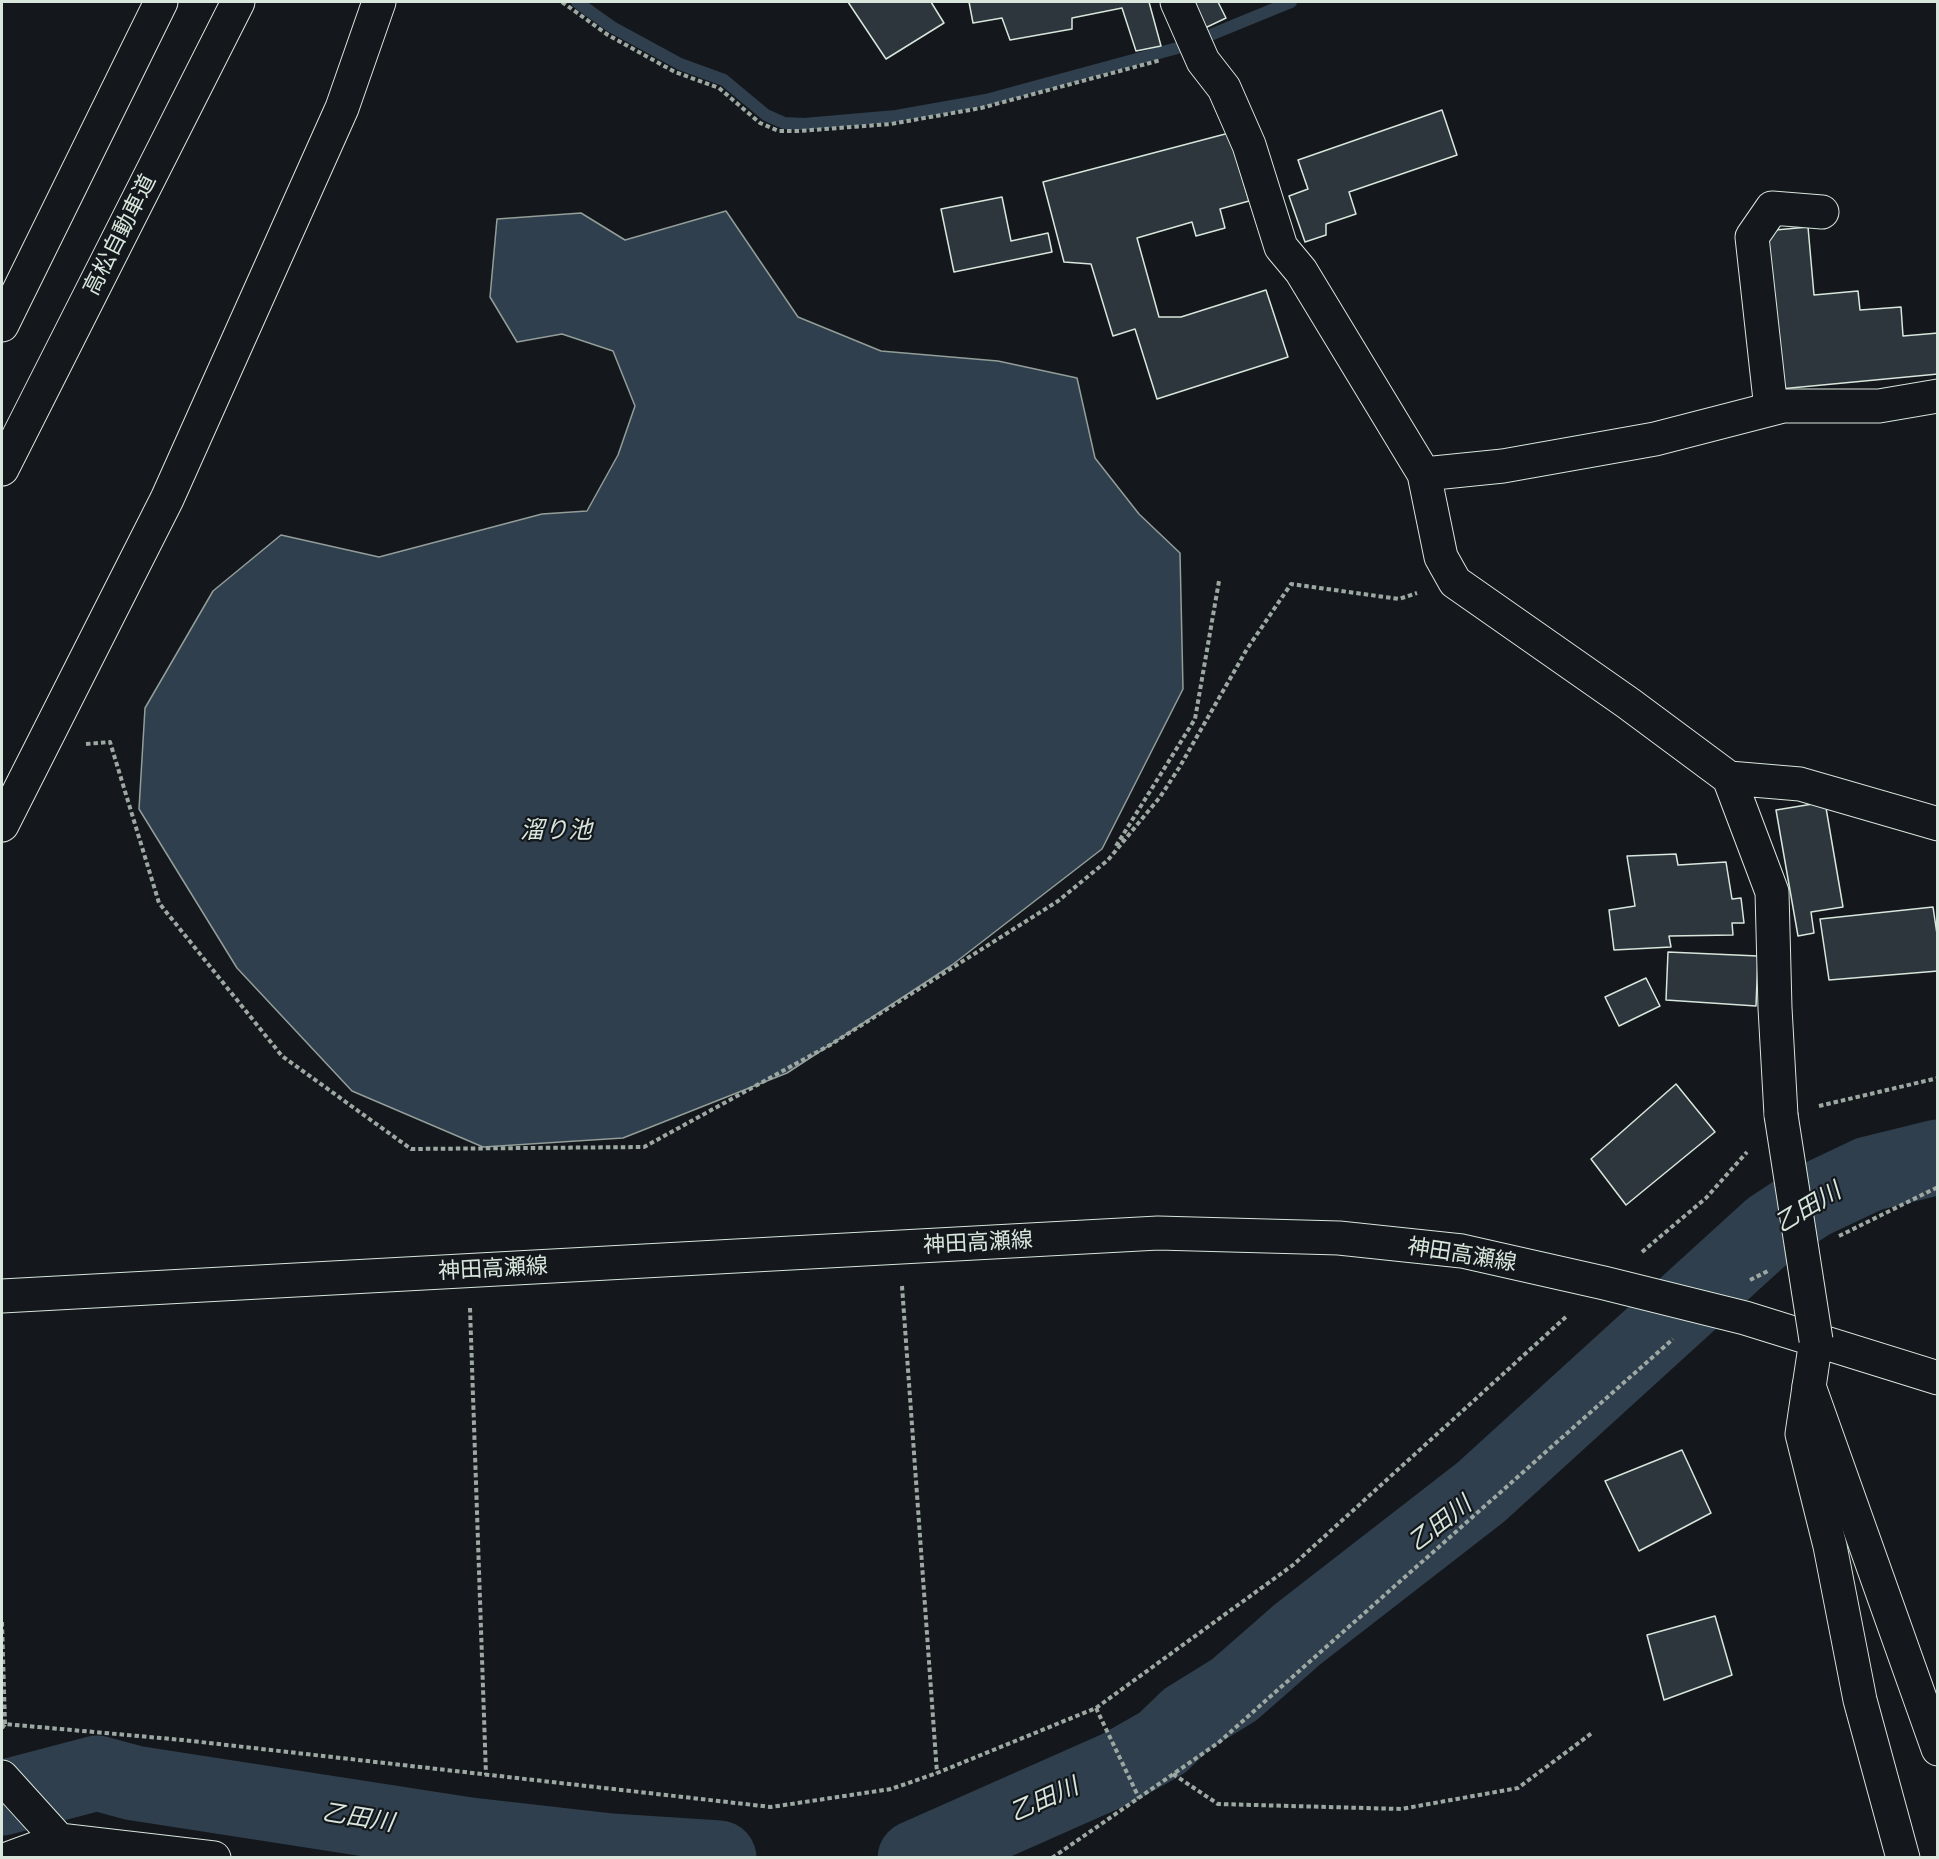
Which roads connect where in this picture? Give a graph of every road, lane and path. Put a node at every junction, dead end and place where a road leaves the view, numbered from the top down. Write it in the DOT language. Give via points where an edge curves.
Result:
graph roads {
  1 [pos="161,2"];
  2 [pos="238,2"];
  3 [pos="379,2"];
  4 [pos="562,2"];
  5 [pos="1190,31"];
  6 [pos="1822,212"];
  7 [pos="2,325"];
  8 [pos="1938,396"];
  9 [pos="1772,409"];
  10 [pos="2,469"];
  11 [pos="1424,474"];
  12 [pos="1219,581"];
  13 [pos="1455,582"];
  14 [pos="42,747"];
  15 [pos="1729,778"];
  16 [pos="1938,824"];
  17 [pos="2,825"];
  18 [pos="1108,860"];
  19 [pos="1938,1187"];
  20 [pos="1836,1237"];
  21 [pos="899,1247"];
  22 [pos="1775,1267"];
  23 [pos="469,1270"];
  24 [pos="1604,1283"];
  25 [pos="2,1296"];
  26 [pos="1708,1309"];
  27 [pos="1816,1340"];
  28 [pos="1938,1378"];
  29 [pos="1809,1386"];
  30 [pos="2,1622"];
  31 [pos="1096,1708"];
  32 [pos="3,1726"];
  33 [pos="1592,1733"];
  34 [pos="1938,1749"];
  35 [pos="937,1773"];
  36 [pos="1173,1774"];
  37 [pos="486,1775"];
  38 [pos="2,1778"];
  39 [pos="1139,1798"];
  40 [pos="59,1840"];
  41 [pos="10,1857"];
  42 [pos="214,1857"];
  43 [pos="1052,1857"];
  44 [pos="1903,1857"];
  1 -- 7 [label="main road"];
  2 -- 10 [label="main road, 高松自動車道"];
  3 -- 14 [label="main road" via="342,108 167,499"];
  4 -- 5 [label="path" via="608,35 675,72 719,88 760,123 779,131 891,124 981,108"];
  5 -- 11 [label="main road" via="1203,61 1224,88 1249,145 1281,247 1301,271"];
  6 -- 9 [label="main road" via="1772,208 1752,237"];
  8 -- 9 [label="main road" via="1879,406"];
  9 -- 11 [label="main road" via="1655,439 1503,466"];
  11 -- 13 [label="main road" via="1441,557"];
  12 -- 18 [label="path" via="1195,719"];
  13 -- 15 [label="main road"];
  13 -- 18 [label="path" via="1400,599 1291,584 1160,797"];
  14 -- 17 [label="main road"];
  14 -- 18 [label="path" via="110,742 159,903 282,1056 411,1149 644,1147 830,1045 1058,901"];
  15 -- 16 [label="main road" via="1800,784"];
  15 -- 27 [label="main road, bridge" via="1772,892 1781,1115"];
  19 -- 20 [label="path"];
  21 -- 23 [label="main road, 神田高瀬線"];
  21 -- 24 [label="main road, 神田高瀬線" via="1158,1233 1340,1238 1462,1251"];
  21 -- 35 [label="path"];
  22 -- 26 [label="path"];
  23 -- 25 [label="main road, 神田高瀬線"];
  23 -- 37 [label="path"];
  24 -- 26 [label="main road, 神田高瀬線"];
  24 -- 31 [label="path" via="1293,1565"];
  26 -- 27 [label="main road, 神田高瀬線"];
  26 -- 36 [label="path" via="1218,1743"];
  27 -- 28 [label="main road, 神田高瀬線"];
  27 -- 29 [label="main road"];
  29 -- 34 [label="main road"];
  29 -- 44 [label="main road" via="1802,1434 1830,1546 1860,1700"];
  30 -- 32 [label="path"];
  31 -- 35 [label="path"];
  31 -- 39 [label="path"];
  32 -- 37 [label="path" via="183,1740"];
  33 -- 36 [label="path" via="1518,1788 1401,1809 1218,1804"];
  35 -- 37 [label="path" via="891,1789 771,1807"];
  36 -- 39 [label="path"];
  38 -- 40 [label="main road"];
  39 -- 43 [label="path"];
  40 -- 41 [label="main road"];
  40 -- 42 [label="main road"];
}
